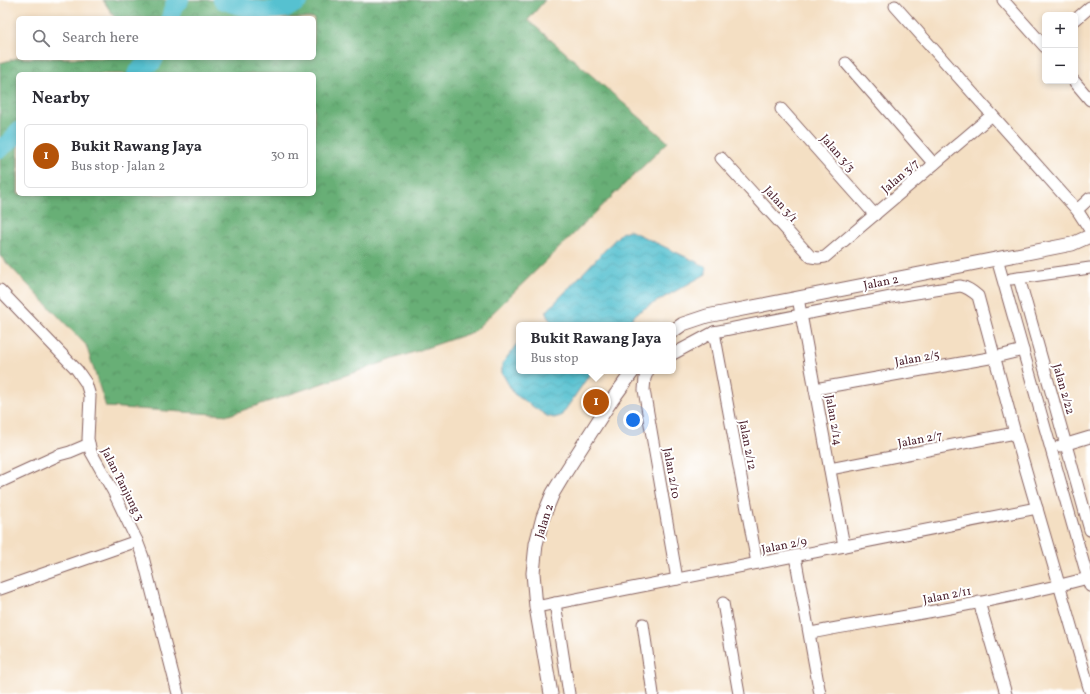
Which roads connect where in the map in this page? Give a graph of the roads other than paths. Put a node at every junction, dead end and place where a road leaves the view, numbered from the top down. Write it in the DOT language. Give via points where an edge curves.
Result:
graph roads {
  1 [pos="1003,0"];
  2 [pos="895,6"];
  3 [pos="1090,7"];
  4 [pos="1078,17"];
  5 [pos="1042,44"];
  6 [pos="846,63"];
  7 [pos="1077,84"];
  8 [pos="1090,100"];
  9 [pos="781,109"];
  10 [pos="992,115"];
  11 [pos="722,158"];
  12 [pos="934,164"];
  13 [pos="1090,198"];
  14 [pos="1077,210"];
  15 [pos="875,215"];
  16 [pos="1090,230"];
  17 [pos="1090,236"];
  18 [pos="826,257"];
  19 [pos="997,259"];
  20 [pos="1090,268"];
  21 [pos="1019,278"];
  22 [pos="1004,281"];
  23 [pos="0,290"];
  24 [pos="798,298"];
  25 [pos="801,315"];
  26 [pos="676,328"];
  27 [pos="714,332"];
  28 [pos="1023,350"];
  29 [pos="676,352"];
  30 [pos="994,356"];
  31 [pos="631,374"];
  32 [pos="647,374"];
  33 [pos="815,389"];
  34 [pos="1015,433"];
  35 [pos="1090,437"];
  36 [pos="89,444"];
  37 [pos="1066,444"];
  38 [pos="1051,449"];
  39 [pos="830,469"];
  40 [pos="0,482"];
  41 [pos="1037,508"];
  42 [pos="1090,530"];
  43 [pos="137,541"];
  44 [pos="844,546"];
  45 [pos="795,556"];
  46 [pos="757,563"];
  47 [pos="677,579"];
  48 [pos="1089,582"];
  49 [pos="1059,585"];
  50 [pos="0,589"];
  51 [pos="979,602"];
  52 [pos="555,603"];
  53 [pos="724,603"];
  54 [pos="536,607"];
  55 [pos="643,624"];
  56 [pos="810,633"];
  57 [pos="1090,691"];
  58 [pos="178,694"];
  59 [pos="550,694"];
  60 [pos="569,694"];
  61 [pos="653,694"];
  62 [pos="739,694"];
  63 [pos="820,694"];
  64 [pos="1006,694"];
  1 -- 5 [label="street"];
  2 -- 10 [label="street"];
  3 -- 4 [label="street"];
  6 -- 12 [label="street"];
  7 -- 8 [label="street"];
  9 -- 15 [label="street, Jalan 3/3"];
  10 -- 12 [label="street, Jalan 3/7"];
  10 -- 14 [label="street"];
  11 -- 18 [label="street, Jalan 3/1" via="811,257"];
  12 -- 15 [label="street, Jalan 3/7"];
  13 -- 14 [label="street"];
  14 -- 16 [label="street"];
  15 -- 18 [label="street, Jalan 3/7"];
  17 -- 19 [label="street, Jalan 2" via="1072,244"];
  19 -- 22 [label="street"];
  19 -- 24 [label="street, Jalan 2"];
  20 -- 21 [label="street"];
  21 -- 22 [label="street"];
  21 -- 37 [label="street, Jalan 2/22"];
  22 -- 28 [label="street"];
  23 -- 36 [label="street, Jalan Tanjung 3" via="77,370 86,383 90,396"];
  24 -- 25 [label="street, Jalan 2/14"];
  24 -- 26 [label="street, Jalan 2" via="707,316"];
  25 -- 27 [label="street"];
  25 -- 30 [label="street" via="891,297 967,287 978,296"];
  25 -- 33 [label="street, Jalan 2/14"];
  27 -- 29 [label="street"];
  27 -- 46 [label="street, Jalan 2/12"];
  28 -- 30 [label="street, Jalan 2/5"];
  28 -- 38 [label="street"];
  30 -- 33 [label="street, Jalan 2/5"];
  30 -- 34 [label="street"];
  31 -- 54 [label="street, Jalan 2" via="565,473 543,517 532,573"];
  32 -- 47 [label="street, Jalan 2/10" via="644,390"];
  33 -- 39 [label="street, Jalan 2/14"];
  34 -- 39 [label="street, Jalan 2/7"];
  34 -- 41 [label="street"];
  35 -- 37 [label="street"];
  36 -- 40 [label="street"];
  36 -- 43 [label="street, Jalan Tanjung 3"];
  37 -- 38 [label="street"];
  37 -- 42 [label="street, Jalan 2/22"];
  38 -- 48 [label="street"];
  39 -- 44 [label="street, Jalan 2/14"];
  41 -- 44 [label="street, Jalan 2/9"];
  41 -- 49 [label="street"];
  43 -- 50 [label="street"];
  43 -- 58 [label="street, Jalan Tanjung 3"];
  44 -- 45 [label="street, Jalan 2/9"];
  45 -- 46 [label="street, Jalan 2/9"];
  45 -- 56 [label="street"];
  46 -- 47 [label="street, Jalan 2/9"];
  47 -- 52 [label="street, Jalan 2/9"];
  48 -- 49 [label="street, Jalan 2/11"];
  49 -- 51 [label="street, Jalan 2/11"];
  49 -- 57 [label="street"];
  51 -- 56 [label="street, Jalan 2/11"];
  51 -- 64 [label="street"];
  52 -- 54 [label="street, Jalan 2/9"];
  52 -- 60 [label="street"];
  53 -- 62 [label="street"];
  54 -- 59 [label="street, Jalan 2"];
  55 -- 61 [label="street"];
  56 -- 63 [label="street"];
}
